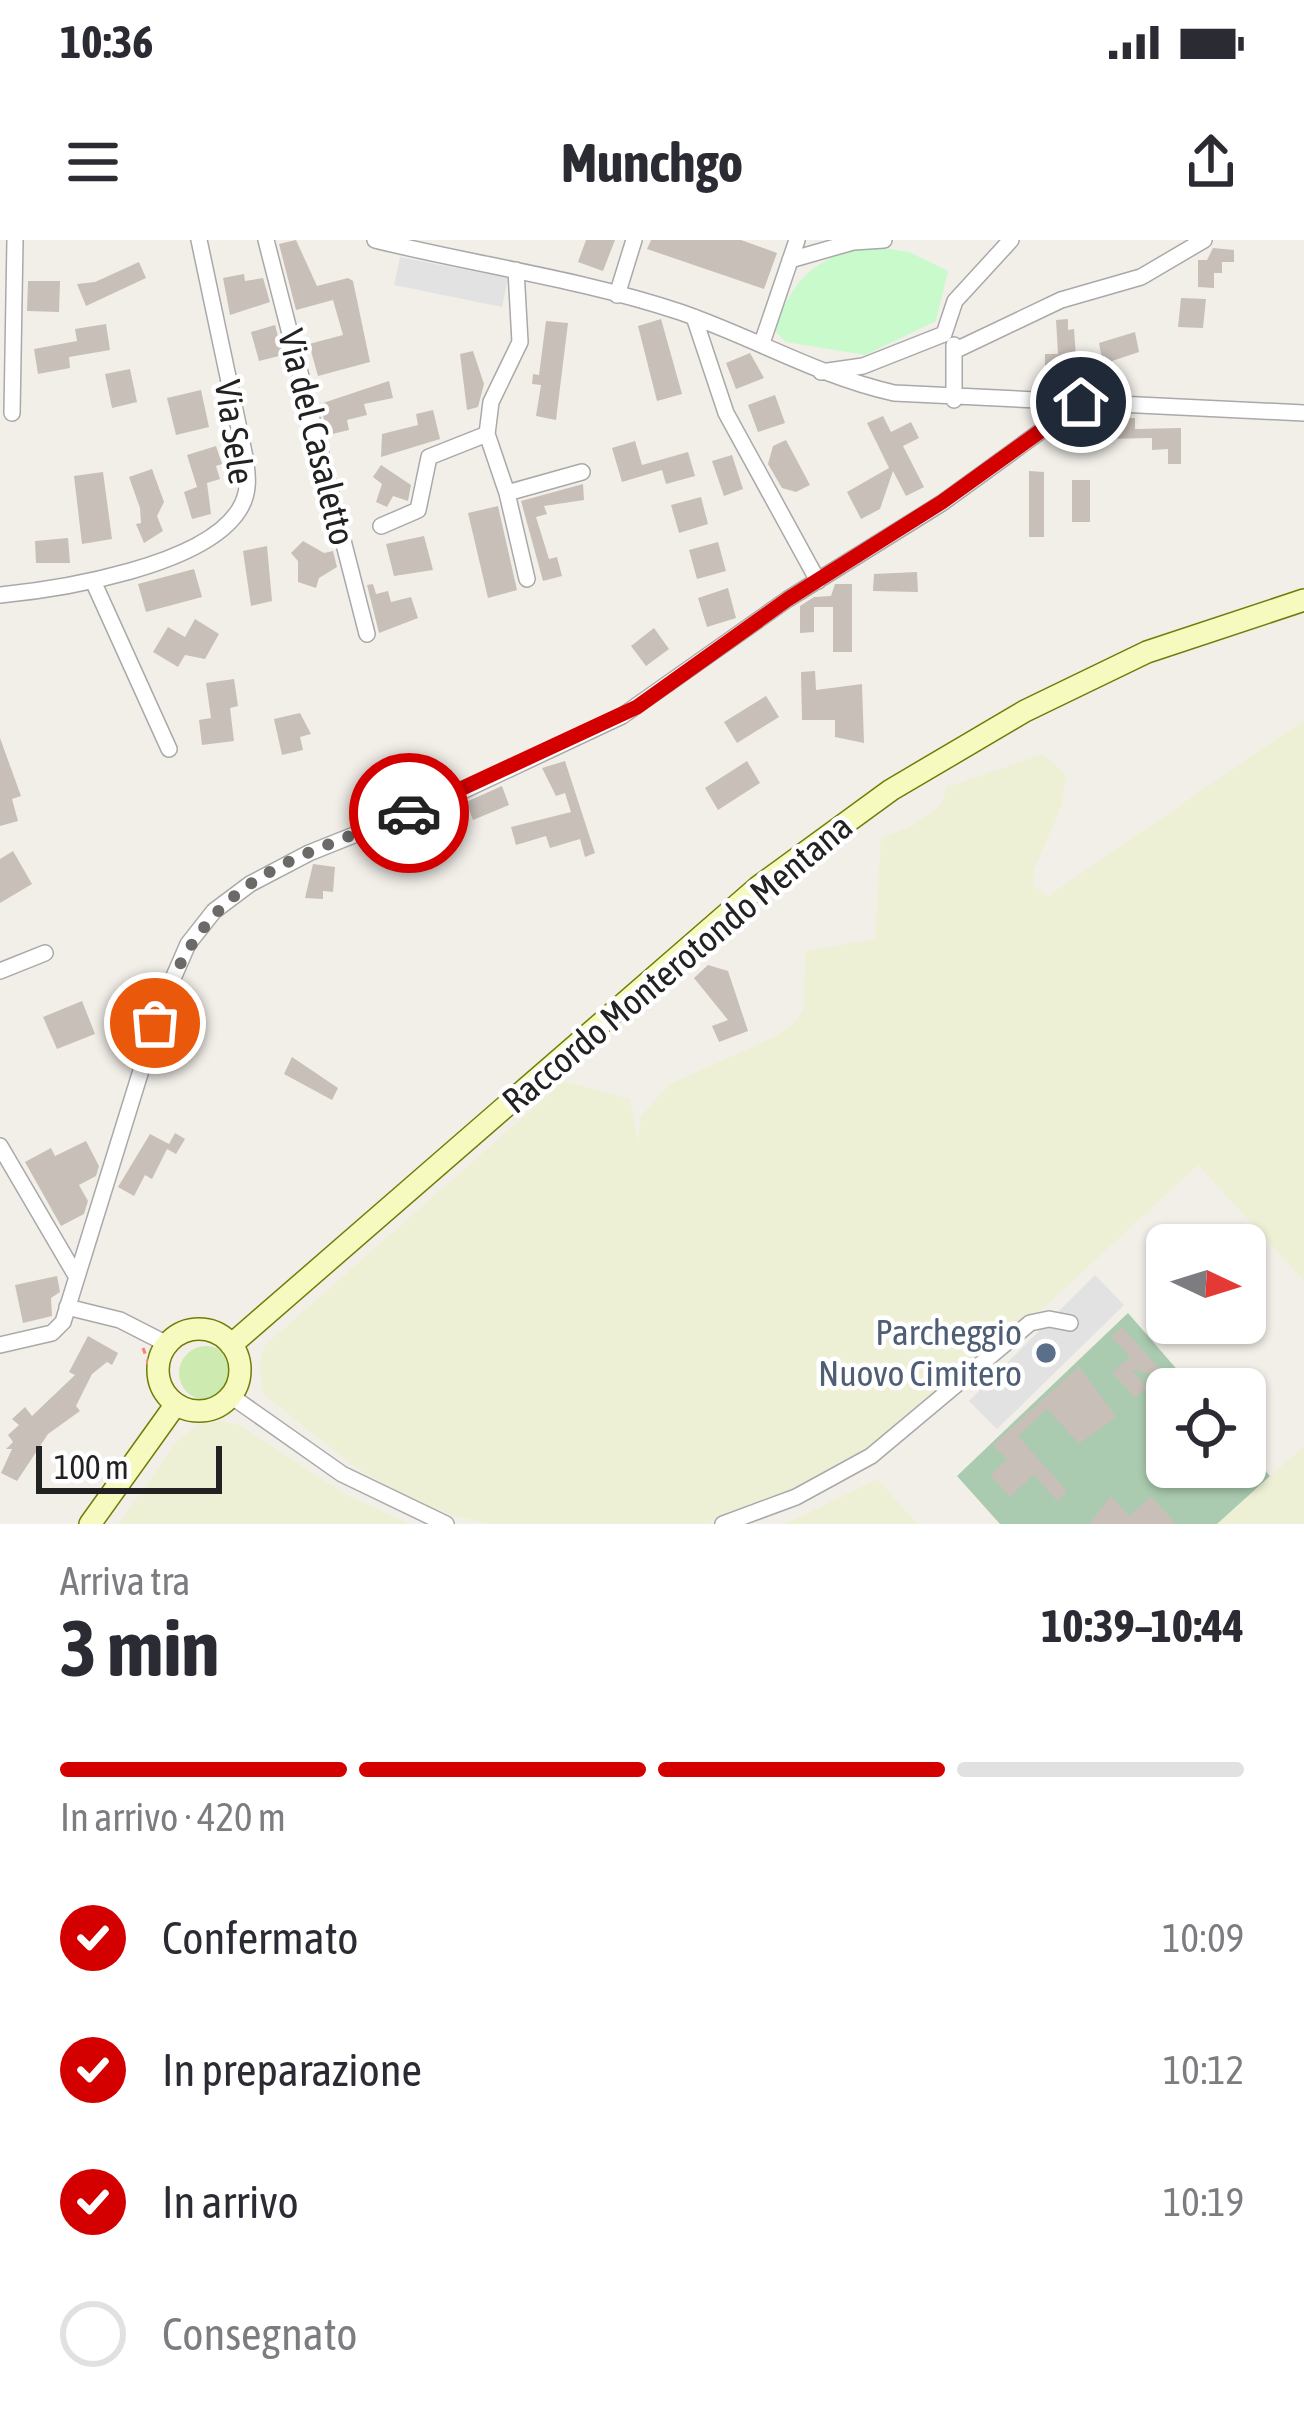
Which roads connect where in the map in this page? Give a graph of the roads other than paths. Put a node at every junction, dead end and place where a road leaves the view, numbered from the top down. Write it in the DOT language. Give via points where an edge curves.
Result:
graph roads {
  1 [pos="15,240"];
  2 [pos="199,240"];
  3 [pos="266,240"];
  4 [pos="375,240"];
  5 [pos="634,240"];
  6 [pos="797,240"];
  7 [pos="884,240"];
  8 [pos="1011,240"];
  9 [pos="1204,240"];
  10 [pos="790,260"];
  11 [pos="516,271"];
  12 [pos="617,295"];
  13 [pos="694,317"];
  14 [pos="944,334"];
  15 [pos="762,344"];
  16 [pos="956,350"];
  17 [pos="819,372"];
  18 [pos="954,400"];
  19 [pos="1081,402"];
  20 [pos="12,413"];
  21 [pos="1304,413"];
  22 [pos="487,434"];
  23 [pos="582,472"];
  24 [pos="507,493"];
  25 [pos="381,526"];
  26 [pos="527,579"];
  27 [pos="93,581"];
  28 [pos="818,581"];
  29 [pos="0,595"];
  30 [pos="1304,600"];
  31 [pos="368,634"];
  32 [pos="169,749"];
  33 [pos="44,953"];
  34 [pos="0,971"];
  35 [pos="0,1146"];
  36 [pos="75,1274"];
  37 [pos="67,1307"];
  38 [pos="1070,1324"];
  39 [pos="0,1345"];
  40 [pos="167,1345"];
  41 [pos="231,1345"];
  42 [pos="231,1396"];
  43 [pos="176,1404"];
  44 [pos="91,1524"];
  45 [pos="446,1524"];
  46 [pos="723,1524"];
  1 -- 20 [label="street"];
  2 -- 27 [label="street, Via Sele" via="243,445 246,496 206,539"];
  3 -- 31 [label="street, Via del Casaletto"];
  4 -- 11 [label="street"];
  5 -- 12 [label="street"];
  6 -- 10 [label="street"];
  7 -- 10 [label="street"];
  8 -- 14 [label="street" via="955,301"];
  9 -- 16 [label="street" via="1141,277 1060,300"];
  10 -- 15 [label="street"];
  11 -- 12 [label="street"];
  11 -- 22 [label="street" via="519,349 493,397"];
  12 -- 13 [label="street"];
  13 -- 15 [label="street"];
  13 -- 28 [label="street" via="726,413"];
  14 -- 16 [label="street"];
  14 -- 17 [label="street" via="863,366"];
  15 -- 17 [label="street"];
  16 -- 18 [label="street"];
  17 -- 18 [label="street" via="894,394"];
  18 -- 19 [label="street"];
  19 -- 21 [label="street"];
  19 -- 28 [label="street"];
  22 -- 24 [label="street"];
  22 -- 25 [label="street" via="429,458 418,510"];
  23 -- 24 [label="street"];
  24 -- 26 [label="street"];
  27 -- 29 [label="street, Via Sele"];
  27 -- 32 [label="street"];
  28 -- 36 [label="street" via="622,716 290,862 214,911 166,992"];
  30 -- 41 [label="main road, Raccordo Monterotondo Mentana" via="1147,652 890,790 758,887"];
  33 -- 34 [label="street"];
  35 -- 36 [label="street"];
  36 -- 37 [label="street"];
  37 -- 39 [label="street" via="56,1332"];
  37 -- 40 [label="street" via="120,1320"];
  38 -- 46 [label="street" via="1030,1323 871,1456"];
  40 -- 41 [label="main road" via="199,1329"];
  40 -- 43 [label="main road" via="159,1376"];
  41 -- 42 [label="main road" via="240,1371"];
  42 -- 43 [label="main road" via="211,1409"];
  42 -- 45 [label="street" via="342,1474"];
  43 -- 44 [label="main road"];
}
